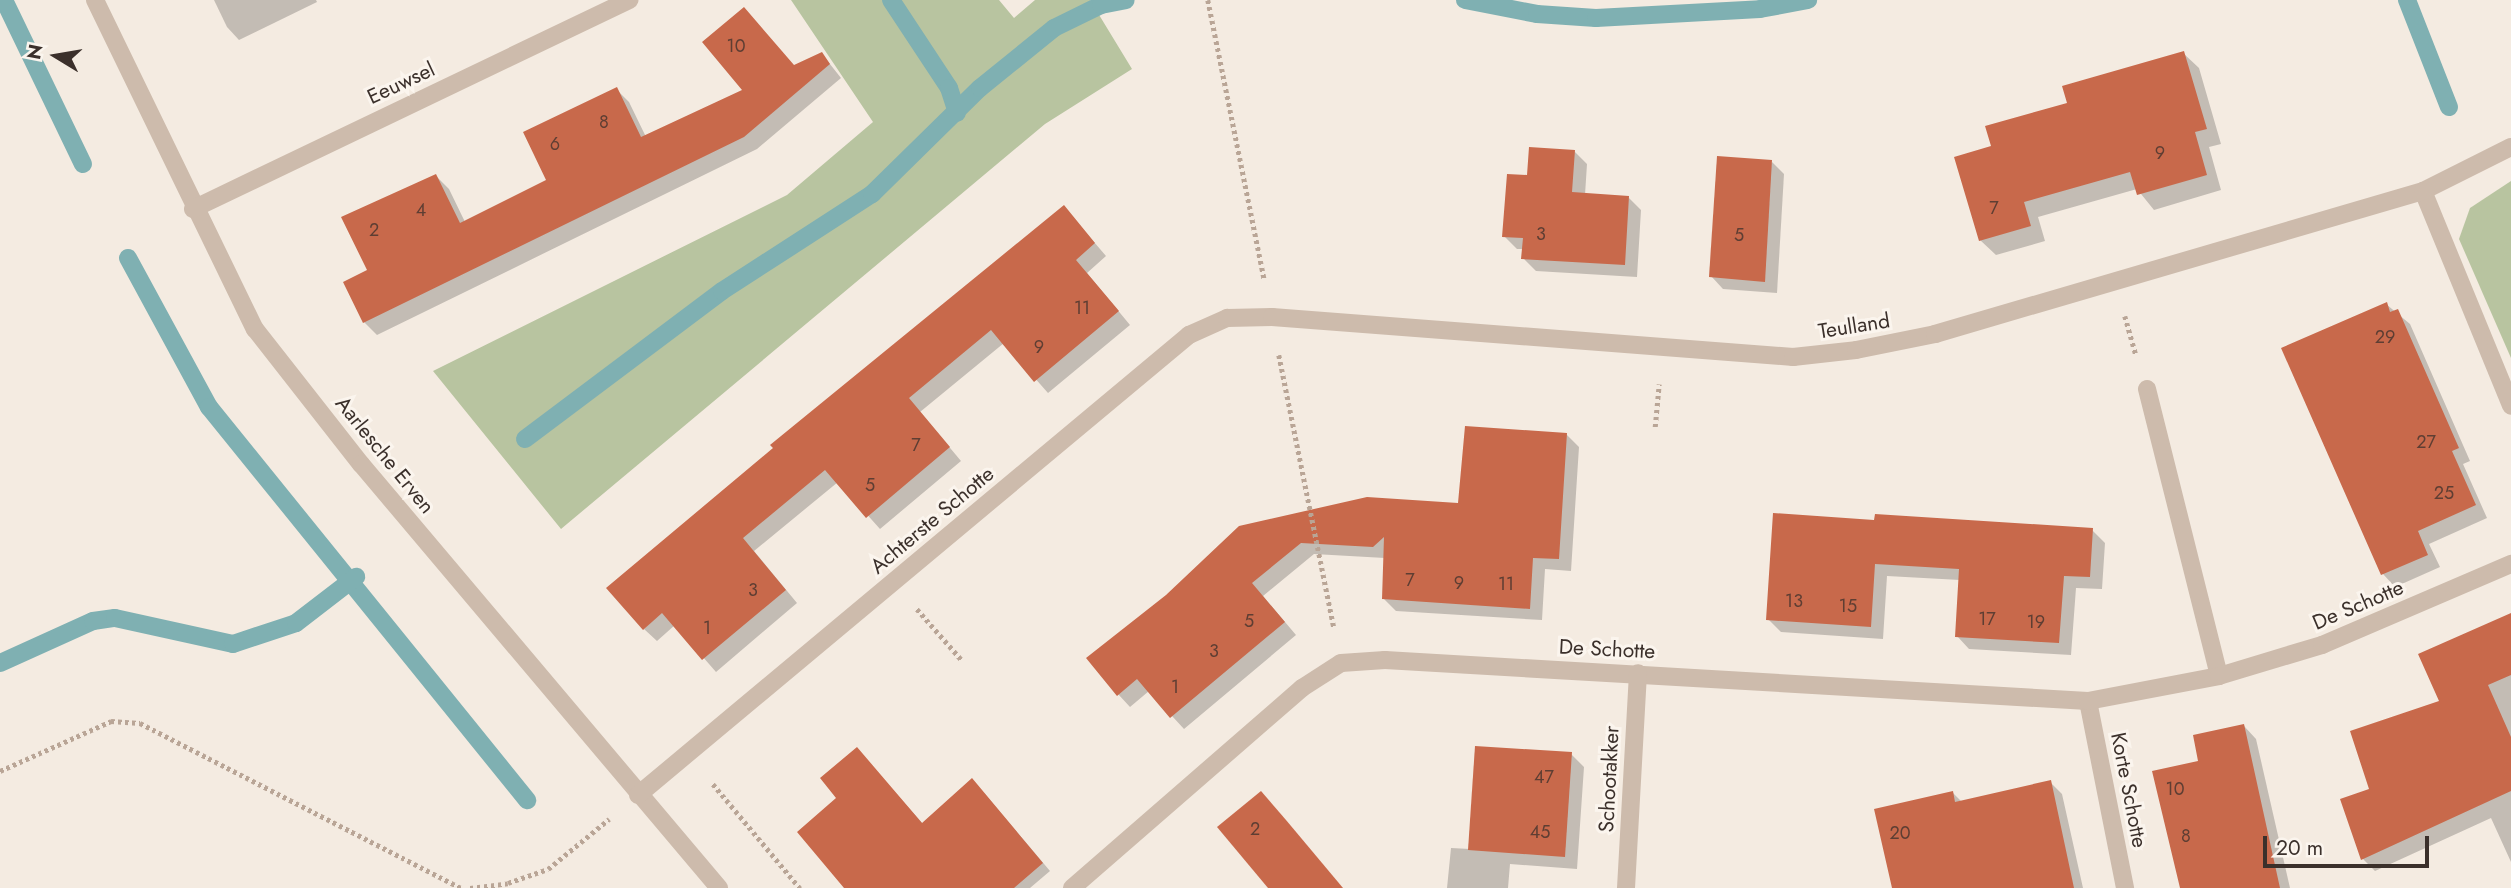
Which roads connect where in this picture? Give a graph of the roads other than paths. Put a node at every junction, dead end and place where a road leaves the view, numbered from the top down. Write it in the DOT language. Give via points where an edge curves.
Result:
graph roads {
  1 [pos="95,0"];
  2 [pos="629,0"];
  3 [pos="2511,146"];
  4 [pos="2423,191"];
  5 [pos="193,209"];
  6 [pos="1272,317"];
  7 [pos="2147,389"];
  8 [pos="2511,406"];
  9 [pos="2511,564"];
  10 [pos="1638,673"];
  11 [pos="2219,676"];
  12 [pos="2088,701"];
  13 [pos="638,795"];
  14 [pos="719,888"];
  15 [pos="1072,888"];
  16 [pos="1626,888"];
  17 [pos="2125,888"];
  1 -- 5 [label="street, Aarlesche Erven"];
  2 -- 5 [label="street, Eeuwsel"];
  3 -- 4 [label="street, Teulland"];
  4 -- 6 [label="street, Teulland" via="1935,334 1793,358"];
  4 -- 8 [label="street"];
  5 -- 13 [label="street, Aarlesche Erven" via="255,329 361,464"];
  6 -- 13 [label="street, Achterste Schotte" via="1227,318 1189,335"];
  7 -- 11 [label="street"];
  9 -- 11 [label="street, De Schotte" via="2322,645"];
  10 -- 12 [label="street, De Schotte"];
  10 -- 15 [label="street, De Schotte" via="1385,660 1341,663 1302,688"];
  10 -- 16 [label="street, Schootakker"];
  11 -- 12 [label="street, De Schotte"];
  12 -- 17 [label="street, Korte Schotte"];
  13 -- 14 [label="street, Aarlesche Erven"];
}
